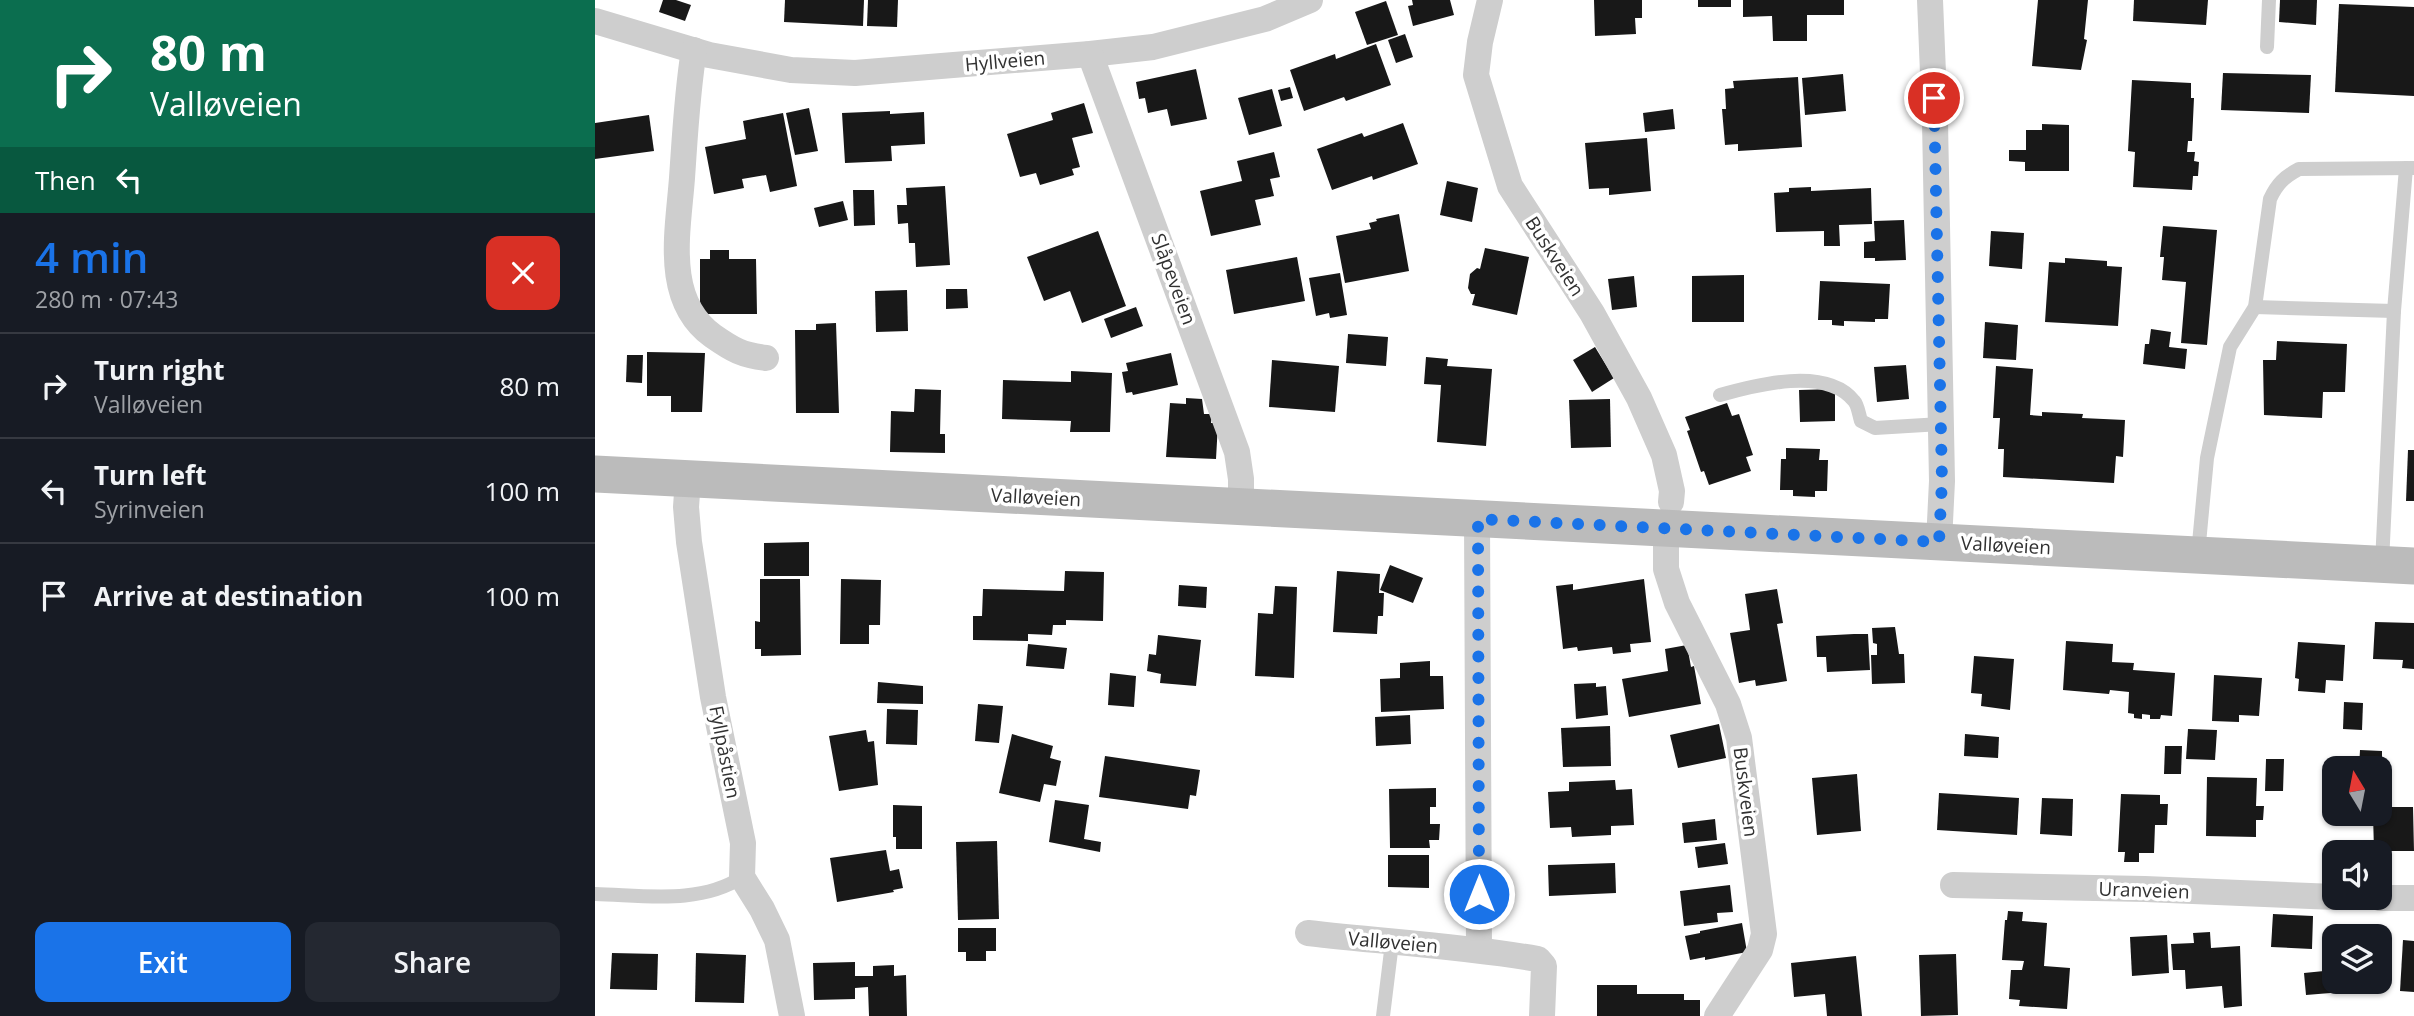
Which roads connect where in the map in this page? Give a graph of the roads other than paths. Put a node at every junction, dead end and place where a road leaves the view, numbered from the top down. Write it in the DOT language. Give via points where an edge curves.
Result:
graph roads {
  1 [pos="1310,0"];
  2 [pos="1490,0"];
  3 [pos="1930,0"];
  4 [pos="2269,0"];
  5 [pos="595,21"];
  6 [pos="2267,47"];
  7 [pos="694,50"];
  8 [pos="1090,54"];
  9 [pos="2410,168"];
  10 [pos="2255,307"];
  11 [pos="2394,311"];
  12 [pos="767,358"];
  13 [pos="1720,396"];
  14 [pos="1941,424"];
  15 [pos="595,474"];
  16 [pos="688,479"];
  17 [pos="1241,507"];
  18 [pos="1668,515"];
  19 [pos="1478,519"];
  20 [pos="1939,542"];
  21 [pos="2198,555"];
  22 [pos="2398,565"];
  23 [pos="742,877"];
  24 [pos="1953,885"];
  25 [pos="595,894"];
  26 [pos="2322,896"];
  27 [pos="2392,898"];
  28 [pos="2414,898"];
  29 [pos="1308,933"];
  30 [pos="1392,943"];
  31 [pos="1479,949"];
  32 [pos="792,1016"];
  33 [pos="1383,1016"];
  34 [pos="1542,1016"];
  35 [pos="1717,1016"];
  1 -- 8 [label="street, Hyllveien" via="1265,19 1153,47"];
  2 -- 18 [label="street, Buskveien" via="1476,75 1510,186 1592,313 1639,398 1664,455 1672,491"];
  3 -- 14 [label="street"];
  4 -- 6 [label="lane"];
  5 -- 7 [label="street, Hyllveien"];
  7 -- 8 [label="street, Hyllveien" via="791,70 855,72"];
  7 -- 12 [label="street" via="678,234 679,285 699,326 731,349"];
  8 -- 17 [label="street, Slåpeveien" via="1237,452"];
  9 -- 10 [label="lane" via="2299,169 2277,184 2270,199"];
  9 -- 11 [label="lane"];
  10 -- 11 [label="lane"];
  10 -- 21 [label="lane" via="2230,346 2207,458"];
  11 -- 22 [label="lane"];
  13 -- 14 [label="lane" via="1758,384 1831,384 1855,401 1861,421 1875,428"];
  14 -- 20 [label="street"];
  15 -- 16 [label="main road, Valløveien"];
  16 -- 17 [label="main road, Valløveien"];
  16 -- 23 [label="street, Fyllpåstien" via="689,542 713,697 743,843"];
  17 -- 19 [label="main road, Valløveien"];
  18 -- 19 [label="main road, Valløveien"];
  18 -- 20 [label="main road, Valløveien"];
  18 -- 35 [label="street, Buskveien" via="1666,569 1739,738 1763,934 1759,950"];
  19 -- 31 [label="street"];
  20 -- 21 [label="main road, Valløveien"];
  21 -- 22 [label="main road, Valløveien"];
  23 -- 25 [label="lane" via="726,888 700,895"];
  23 -- 32 [label="street" via="777,940"];
  24 -- 26 [label="street, Uranveien"];
  27 -- 28 [label="street"];
  29 -- 30 [label="street, Valløveien"];
  30 -- 31 [label="street, Valløveien"];
  30 -- 33 [label="lane"];
  31 -- 34 [label="street, Valløveien" via="1541,961"];
}
